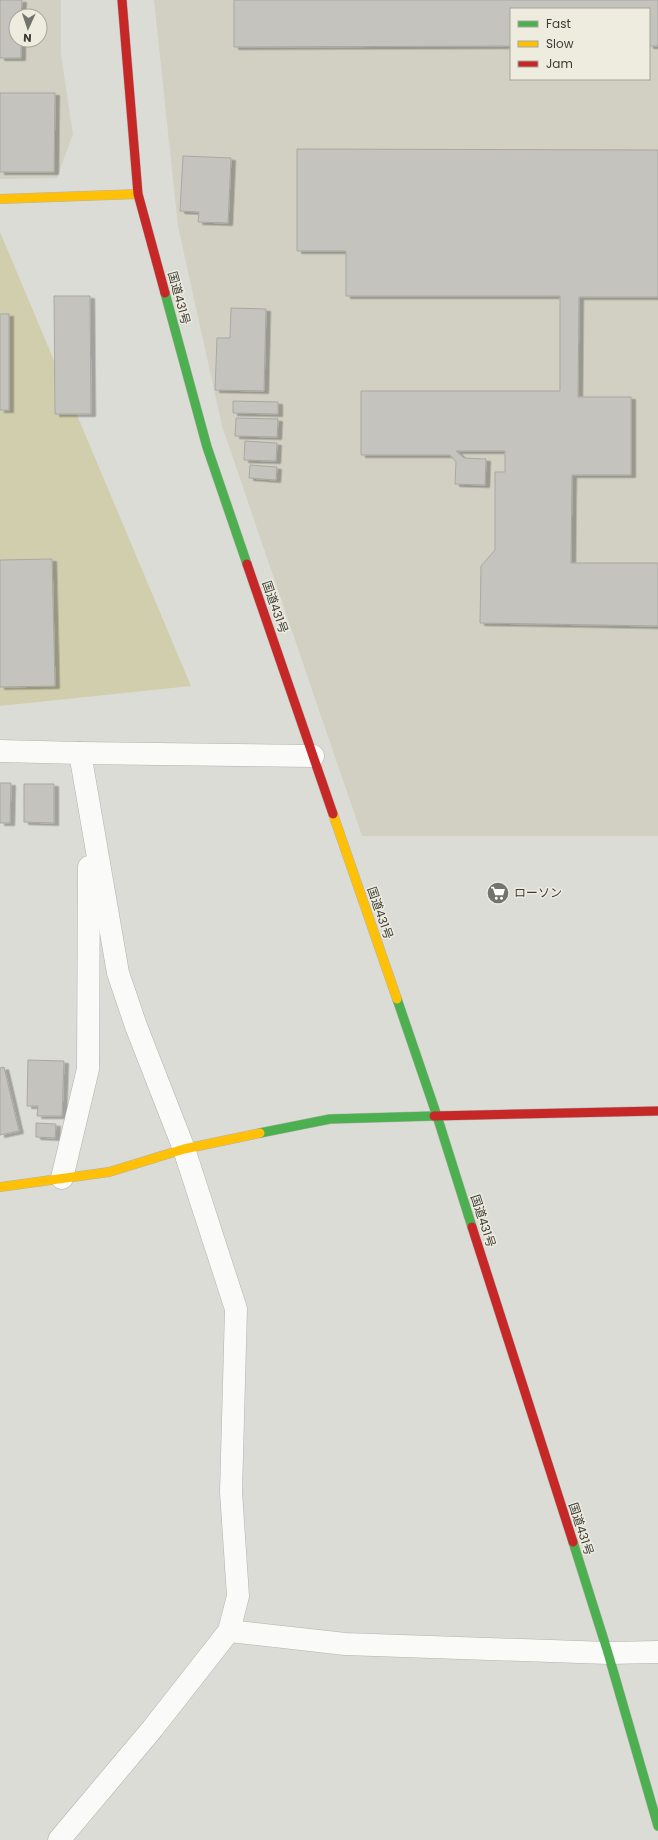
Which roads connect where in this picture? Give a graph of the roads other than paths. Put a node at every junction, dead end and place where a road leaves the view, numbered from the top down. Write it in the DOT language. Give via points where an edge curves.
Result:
graph roads {
  1 [pos="122,0"];
  2 [pos="138,194"];
  3 [pos="0,199"];
  4 [pos="0,752"];
  5 [pos="80,753"];
  6 [pos="313,756"];
  7 [pos="90,810"];
  8 [pos="658,1111"];
  9 [pos="437,1116"];
  10 [pos="184,1149"];
  11 [pos="62,1178"];
  12 [pos="0,1187"];
  13 [pos="229,1631"];
  14 [pos="658,1652"];
  15 [pos="608,1653"];
  16 [pos="658,1826"];
  17 [pos="59,1840"];
  1 -- 2 [label="main road, 国道431号"];
  2 -- 3 [label="main road"];
  2 -- 6 [label="main road, 国道431号" via="207,447"];
  4 -- 5 [label="street"];
  5 -- 6 [label="street"];
  5 -- 7 [label="street"];
  6 -- 9 [label="main road, 国道431号"];
  7 -- 10 [label="street" via="118,973"];
  7 -- 11 [label="street" via="88,1069"];
  8 -- 9 [label="main road"];
  9 -- 10 [label="main road" via="330,1119"];
  9 -- 15 [label="main road, 国道431号"];
  10 -- 11 [label="main road" via="109,1172"];
  10 -- 13 [label="street" via="236,1309 231,1492 238,1596"];
  11 -- 12 [label="main road"];
  13 -- 15 [label="street" via="345,1644"];
  13 -- 17 [label="street" via="153,1728"];
  14 -- 15 [label="street"];
  15 -- 16 [label="main road, 国道431号"];
}
